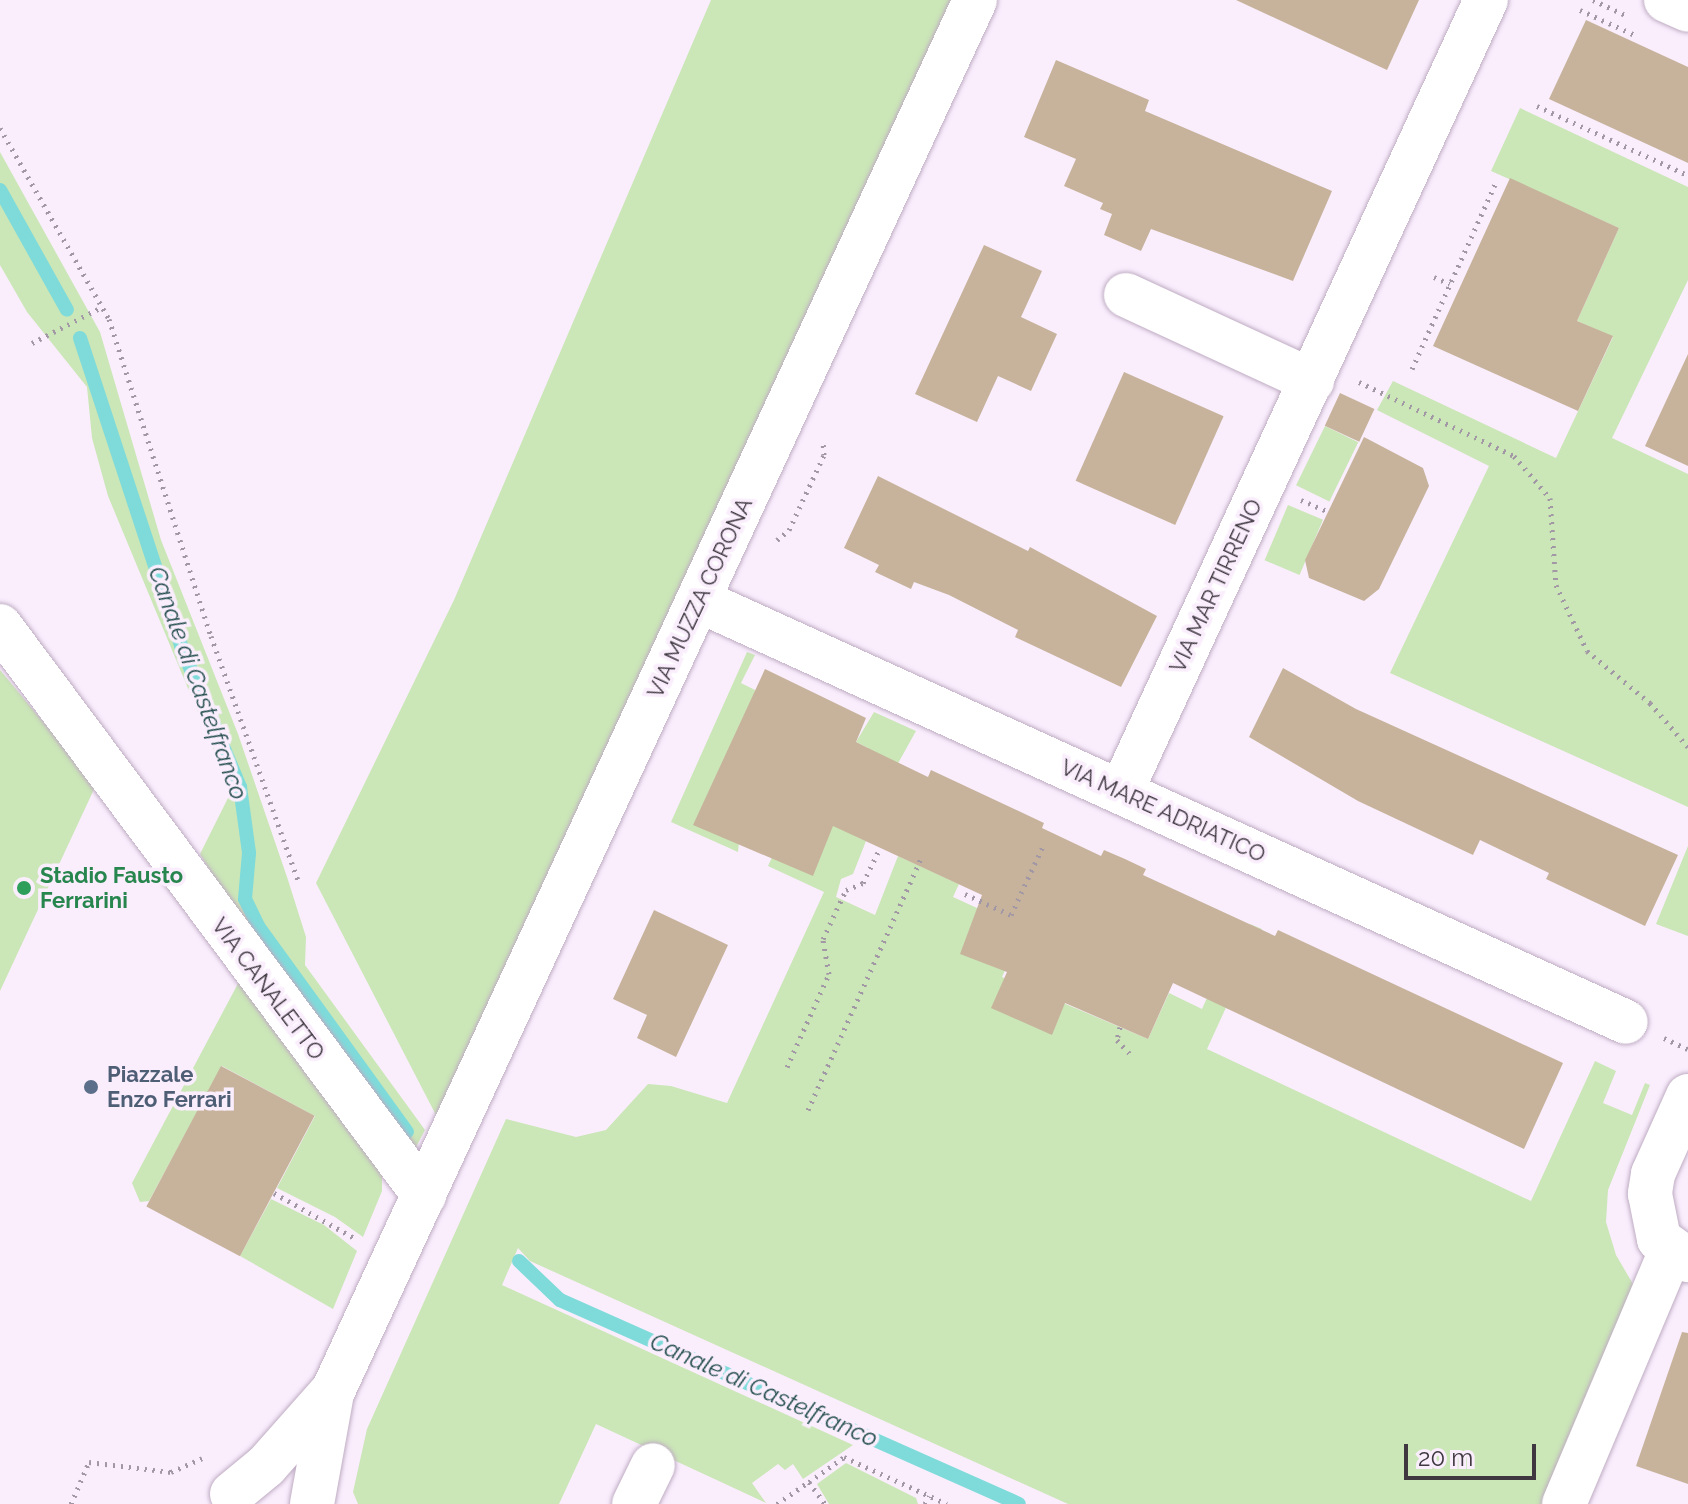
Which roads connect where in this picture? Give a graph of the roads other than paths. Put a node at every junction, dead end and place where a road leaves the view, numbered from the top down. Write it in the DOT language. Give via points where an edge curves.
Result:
graph roads {
  1 [pos="975,0"];
  2 [pos="1486,0"];
  3 [pos="1666,0"];
  4 [pos="1688,10"];
  5 [pos="1126,295"];
  6 [pos="1316,372"];
  7 [pos="698,600"];
  8 [pos="0,626"];
  9 [pos="1121,792"];
  10 [pos="1626,1022"];
  11 [pos="1688,1096"];
  12 [pos="424,1195"];
  13 [pos="1680,1256"];
  14 [pos="332,1393"];
  15 [pos="653,1465"];
  16 [pos="219,1499"];
  17 [pos="285,1504"];
  18 [pos="312,1504"];
  19 [pos="634,1504"];
  20 [pos="1564,1504"];
  1 -- 7 [label="street, VIA MUZZA CORONA"];
  2 -- 6 [label="street, VIA MAR TIRRENO"];
  3 -- 4 [label="street"];
  5 -- 6 [label="street"];
  6 -- 9 [label="street, VIA MAR TIRRENO"];
  7 -- 9 [label="street, VIA MARE ADRIATICO"];
  7 -- 12 [label="street, VIA MUZZA CORONA"];
  8 -- 12 [label="street, VIA CANALETTO"];
  9 -- 10 [label="street, VIA MARE ADRIATICO"];
  11 -- 13 [label="street" via="1653,1174 1650,1194 1659,1239"];
  12 -- 14 [label="street, VIA MUZZA CORONA"];
  13 -- 20 [label="street"];
  14 -- 16 [label="street" via="266,1466"];
  14 -- 18 [label="street"];
  15 -- 19 [label="street"];
  16 -- 17 [label="street" via="261,1494"];
}
